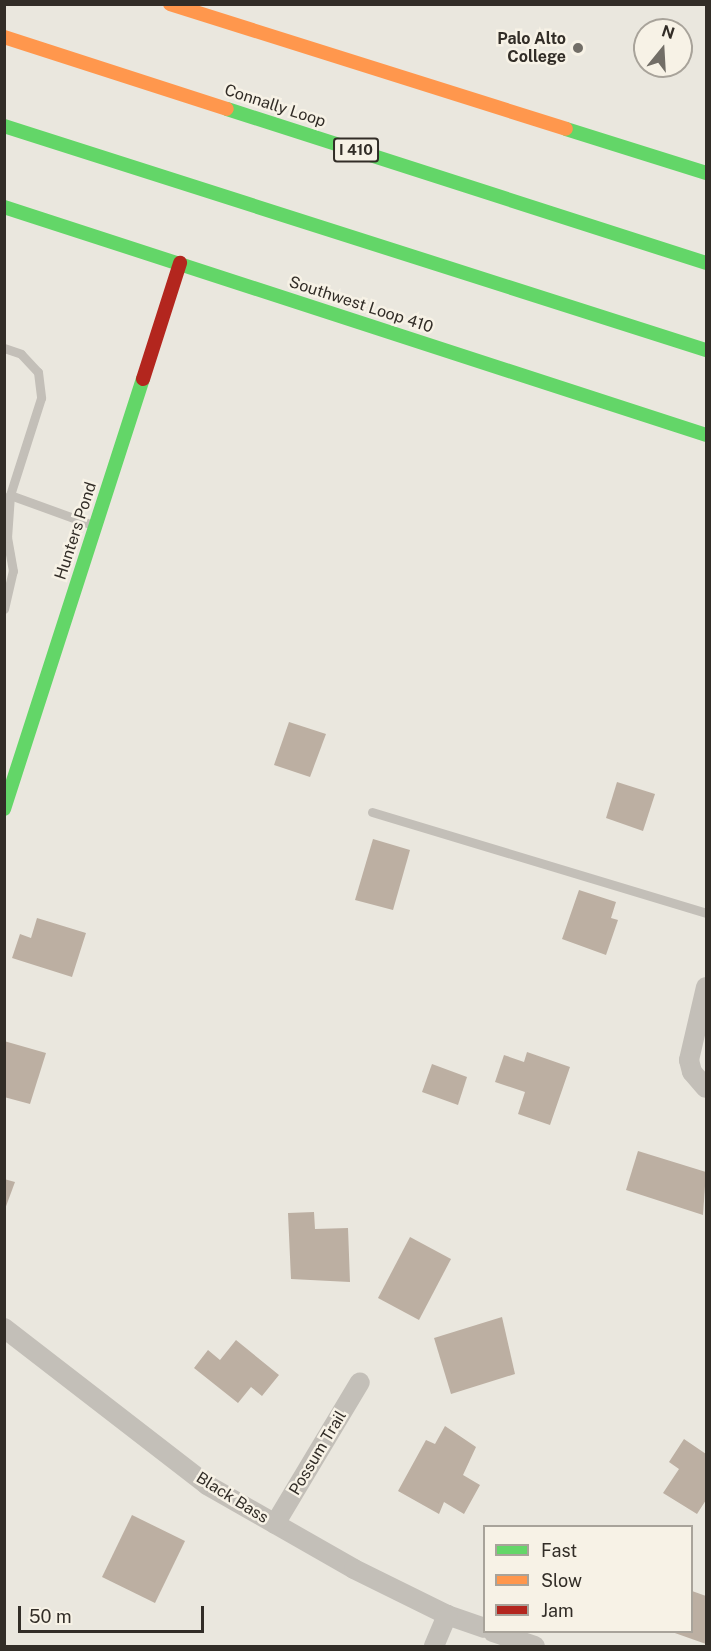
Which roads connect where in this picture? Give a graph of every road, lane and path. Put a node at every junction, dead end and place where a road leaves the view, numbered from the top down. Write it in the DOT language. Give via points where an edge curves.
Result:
graph roads {
  1 [pos="170,4"];
  2 [pos="4,37"];
  3 [pos="4,126"];
  4 [pos="706,173"];
  5 [pos="4,207"];
  6 [pos="706,262"];
  7 [pos="180,263"];
  8 [pos="4,348"];
  9 [pos="706,350"];
  10 [pos="706,435"];
  11 [pos="10,495"];
  12 [pos="95,526"];
  13 [pos="4,609"];
  14 [pos="5,808"];
  15 [pos="372,812"];
  16 [pos="706,913"];
  17 [pos="706,987"];
  18 [pos="706,1088"];
  19 [pos="4,1328"];
  20 [pos="360,1382"];
  21 [pos="275,1524"];
  22 [pos="447,1615"];
  23 [pos="483,1628"];
  24 [pos="496,1633"];
  25 [pos="434,1647"];
  26 [pos="535,1647"];
  1 -- 4 [label="main road"];
  2 -- 6 [label="main road, Connally Loop / I 410"];
  3 -- 9 [label="main road"];
  5 -- 7 [label="main road, Southwest Loop 410"];
  7 -- 10 [label="main road, Southwest Loop 410"];
  7 -- 12 [label="main road, Hunters Pond"];
  8 -- 11 [label="lane" via="21,354 38,372 41,398"];
  11 -- 12 [label="lane"];
  11 -- 13 [label="lane" via="7,538 14,571"];
  12 -- 14 [label="main road, Hunters Pond"];
  15 -- 16 [label="lane"];
  17 -- 18 [label="street" via="689,1060 692,1072"];
  19 -- 21 [label="street, Black Bass" via="207,1485"];
  20 -- 21 [label="street, Possum Trail"];
  21 -- 22 [label="street, Black Bass"];
  22 -- 23 [label="street, Black Bass"];
  22 -- 25 [label="street"];
  24 -- 26 [label="street"];
}
